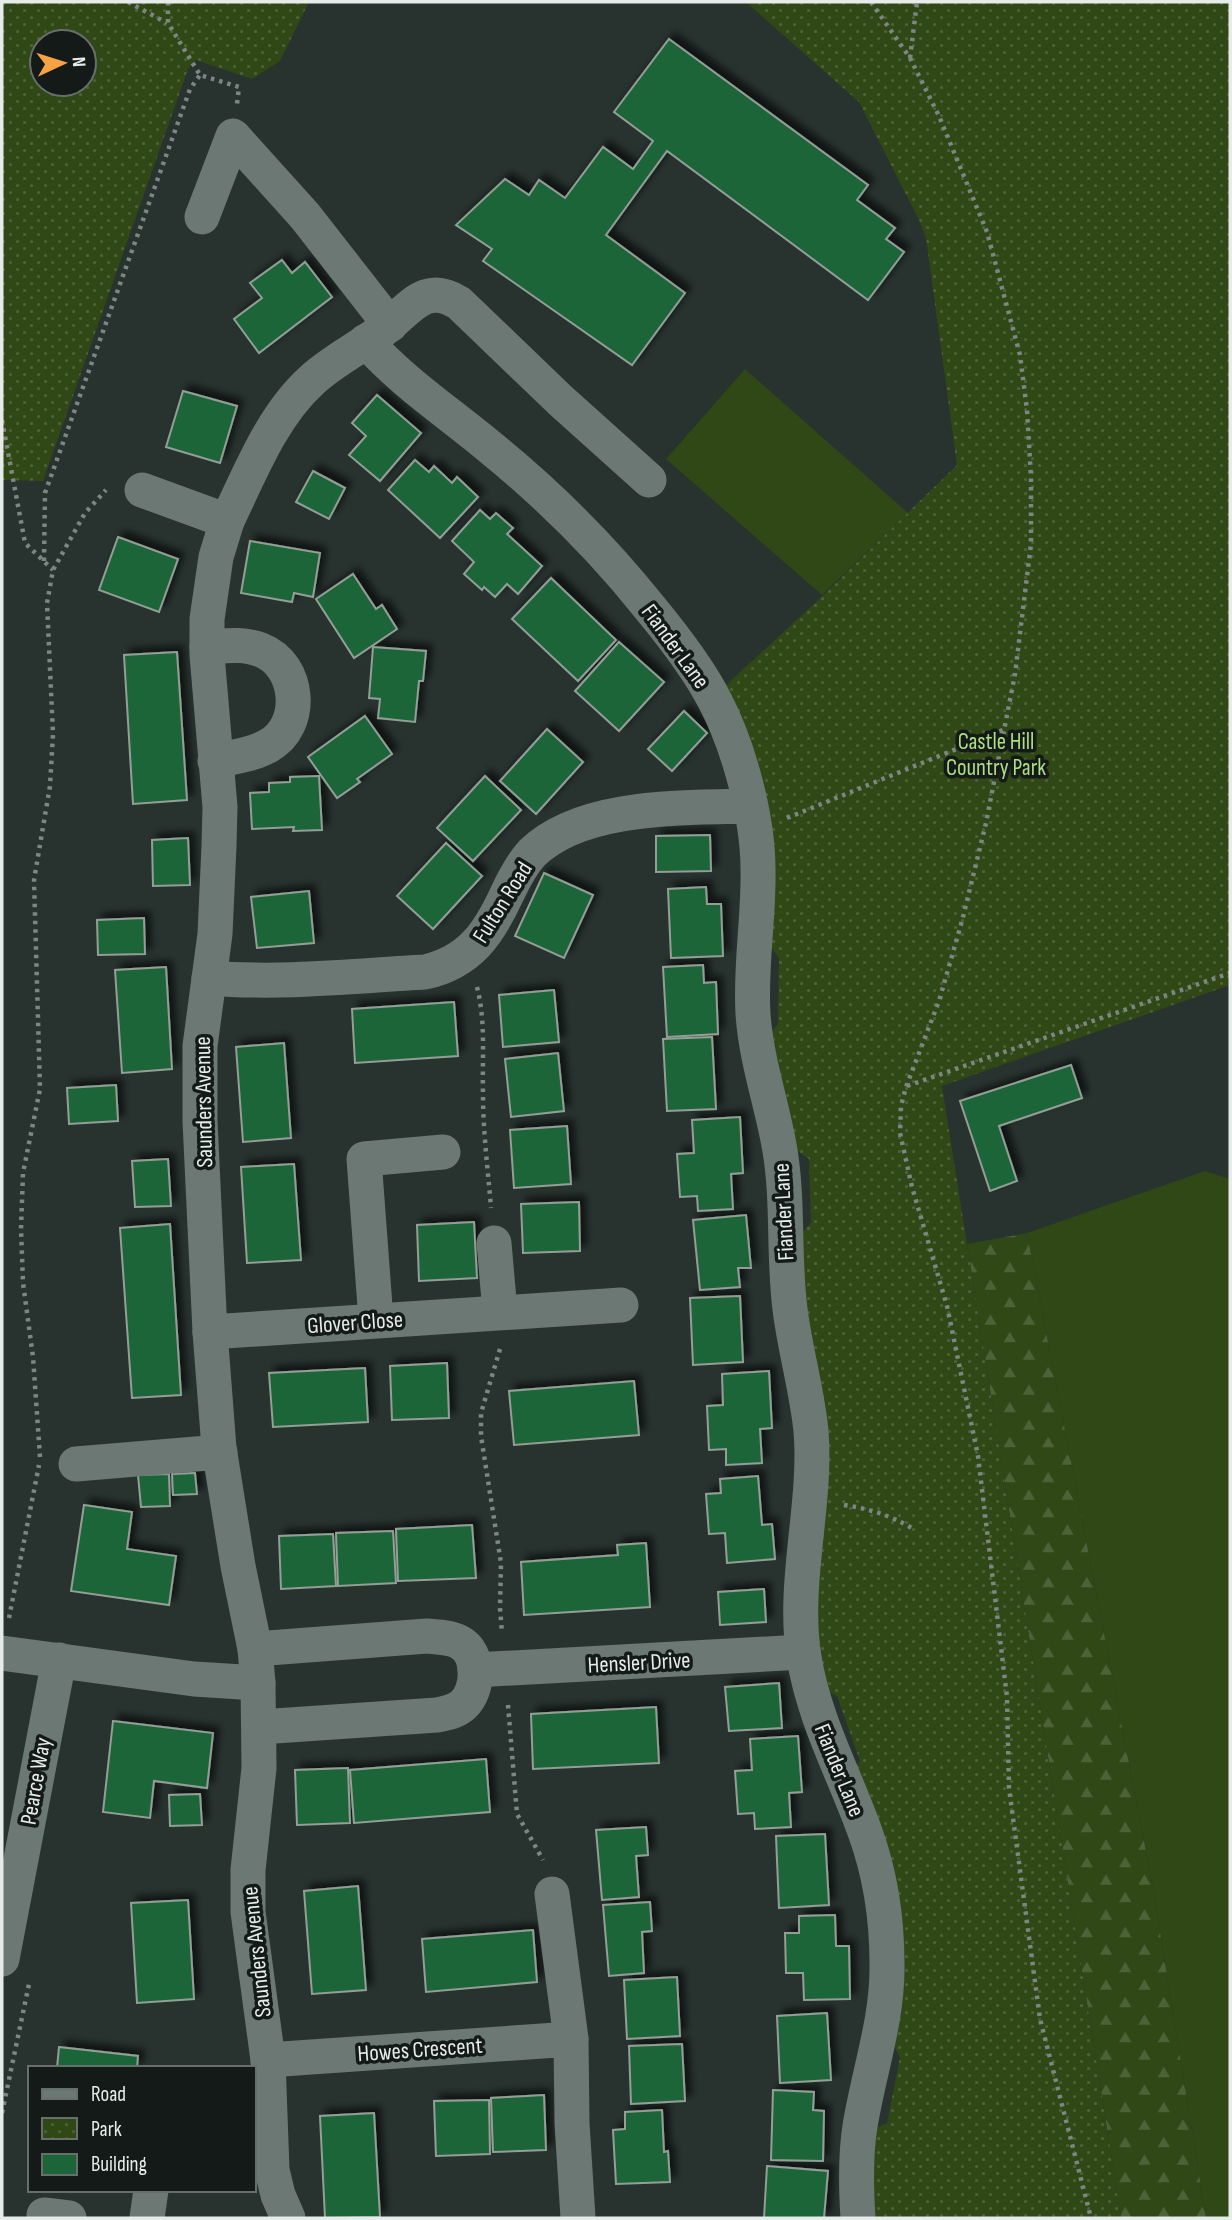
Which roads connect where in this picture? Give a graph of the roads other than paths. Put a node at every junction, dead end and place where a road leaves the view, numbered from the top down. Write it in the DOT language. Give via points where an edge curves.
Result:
graph roads {
  1 [pos="202,217"];
  2 [pos="378,333"];
  3 [pos="649,480"];
  4 [pos="142,490"];
  5 [pos="227,521"];
  6 [pos="207,647"];
  7 [pos="215,761"];
  8 [pos="752,819"];
  9 [pos="209,978"];
  10 [pos="443,1152"];
  11 [pos="494,1243"];
  12 [pos="621,1305"];
  13 [pos="504,1312"];
  14 [pos="376,1320"];
  15 [pos="210,1332"];
  16 [pos="220,1452"];
  17 [pos="75,1464"];
  18 [pos="5,1637"];
  19 [pos="803,1652"];
  20 [pos="59,1660"];
  21 [pos="256,1666"];
  22 [pos="490,1670"];
  23 [pos="260,1727"];
  24 [pos="552,1894"];
  25 [pos="2,1959"];
  26 [pos="571,2039"];
  27 [pos="268,2060"];
  28 [pos="263,2171"];
  29 [pos="151,2192"];
  30 [pos="147,2218"];
  31 [pos="288,2218"];
  32 [pos="578,2218"];
  33 [pos="858,2218"];
  1 -- 2 [label="street, Fiander Lane" via="233,136 304,216"];
  2 -- 3 [label="street, Saunders Avenue" via="411,304 432,294 449,297"];
  2 -- 5 [label="street, Saunders Avenue" via="312,380 290,404"];
  2 -- 8 [label="street, Fiander Lane" via="390,369 552,500 620,570 668,630 730,730"];
  4 -- 5 [label="street"];
  5 -- 6 [label="street, Saunders Avenue" via="211,586"];
  6 -- 7 [label="street, Saunders Avenue"];
  6 -- 7 [label="street" via="263,650 282,668 294,697 289,726 279,738 254,752"];
  7 -- 9 [label="street, Saunders Avenue" via="220,807 218,890"];
  8 -- 9 [label="street, Fulton Road" via="631,813 586,823 545,842 523,864 485,934 464,957 441,968 264,981"];
  8 -- 19 [label="street, Fiander Lane" via="758,866 753,1016 782,1164 789,1306 811,1428"];
  9 -- 15 [label="street, Saunders Avenue" via="200,1058 200,1121"];
  10 -- 14 [label="street" via="364,1159"];
  11 -- 13 [label="street"];
  12 -- 13 [label="street, Glover Close"];
  13 -- 14 [label="street, Glover Close"];
  14 -- 15 [label="street, Glover Close"];
  15 -- 16 [label="street, Saunders Avenue"];
  16 -- 17 [label="street"];
  16 -- 21 [label="street, Saunders Avenue"];
  18 -- 20 [label="street"];
  19 -- 22 [label="street, Hensler Drive"];
  19 -- 33 [label="street, Fiander Lane" via="818,1713 866,1834 886,1931 885,2001 857,2153"];
  20 -- 21 [label="street" via="194,1679"];
  20 -- 25 [label="street, Pearce Way"];
  21 -- 22 [label="street" via="427,1636 460,1642"];
  21 -- 23 [label="street, Saunders Avenue"];
  22 -- 23 [label="street" via="454,1711"];
  23 -- 27 [label="street, Saunders Avenue" via="248,1912"];
  24 -- 26 [label="street"];
  26 -- 27 [label="street, Howes Crescent"];
  26 -- 32 [label="street"];
  27 -- 28 [label="street, Saunders Avenue"];
  28 -- 31 [label="street, Saunders Avenue"];
  29 -- 30 [label="street"];
}
